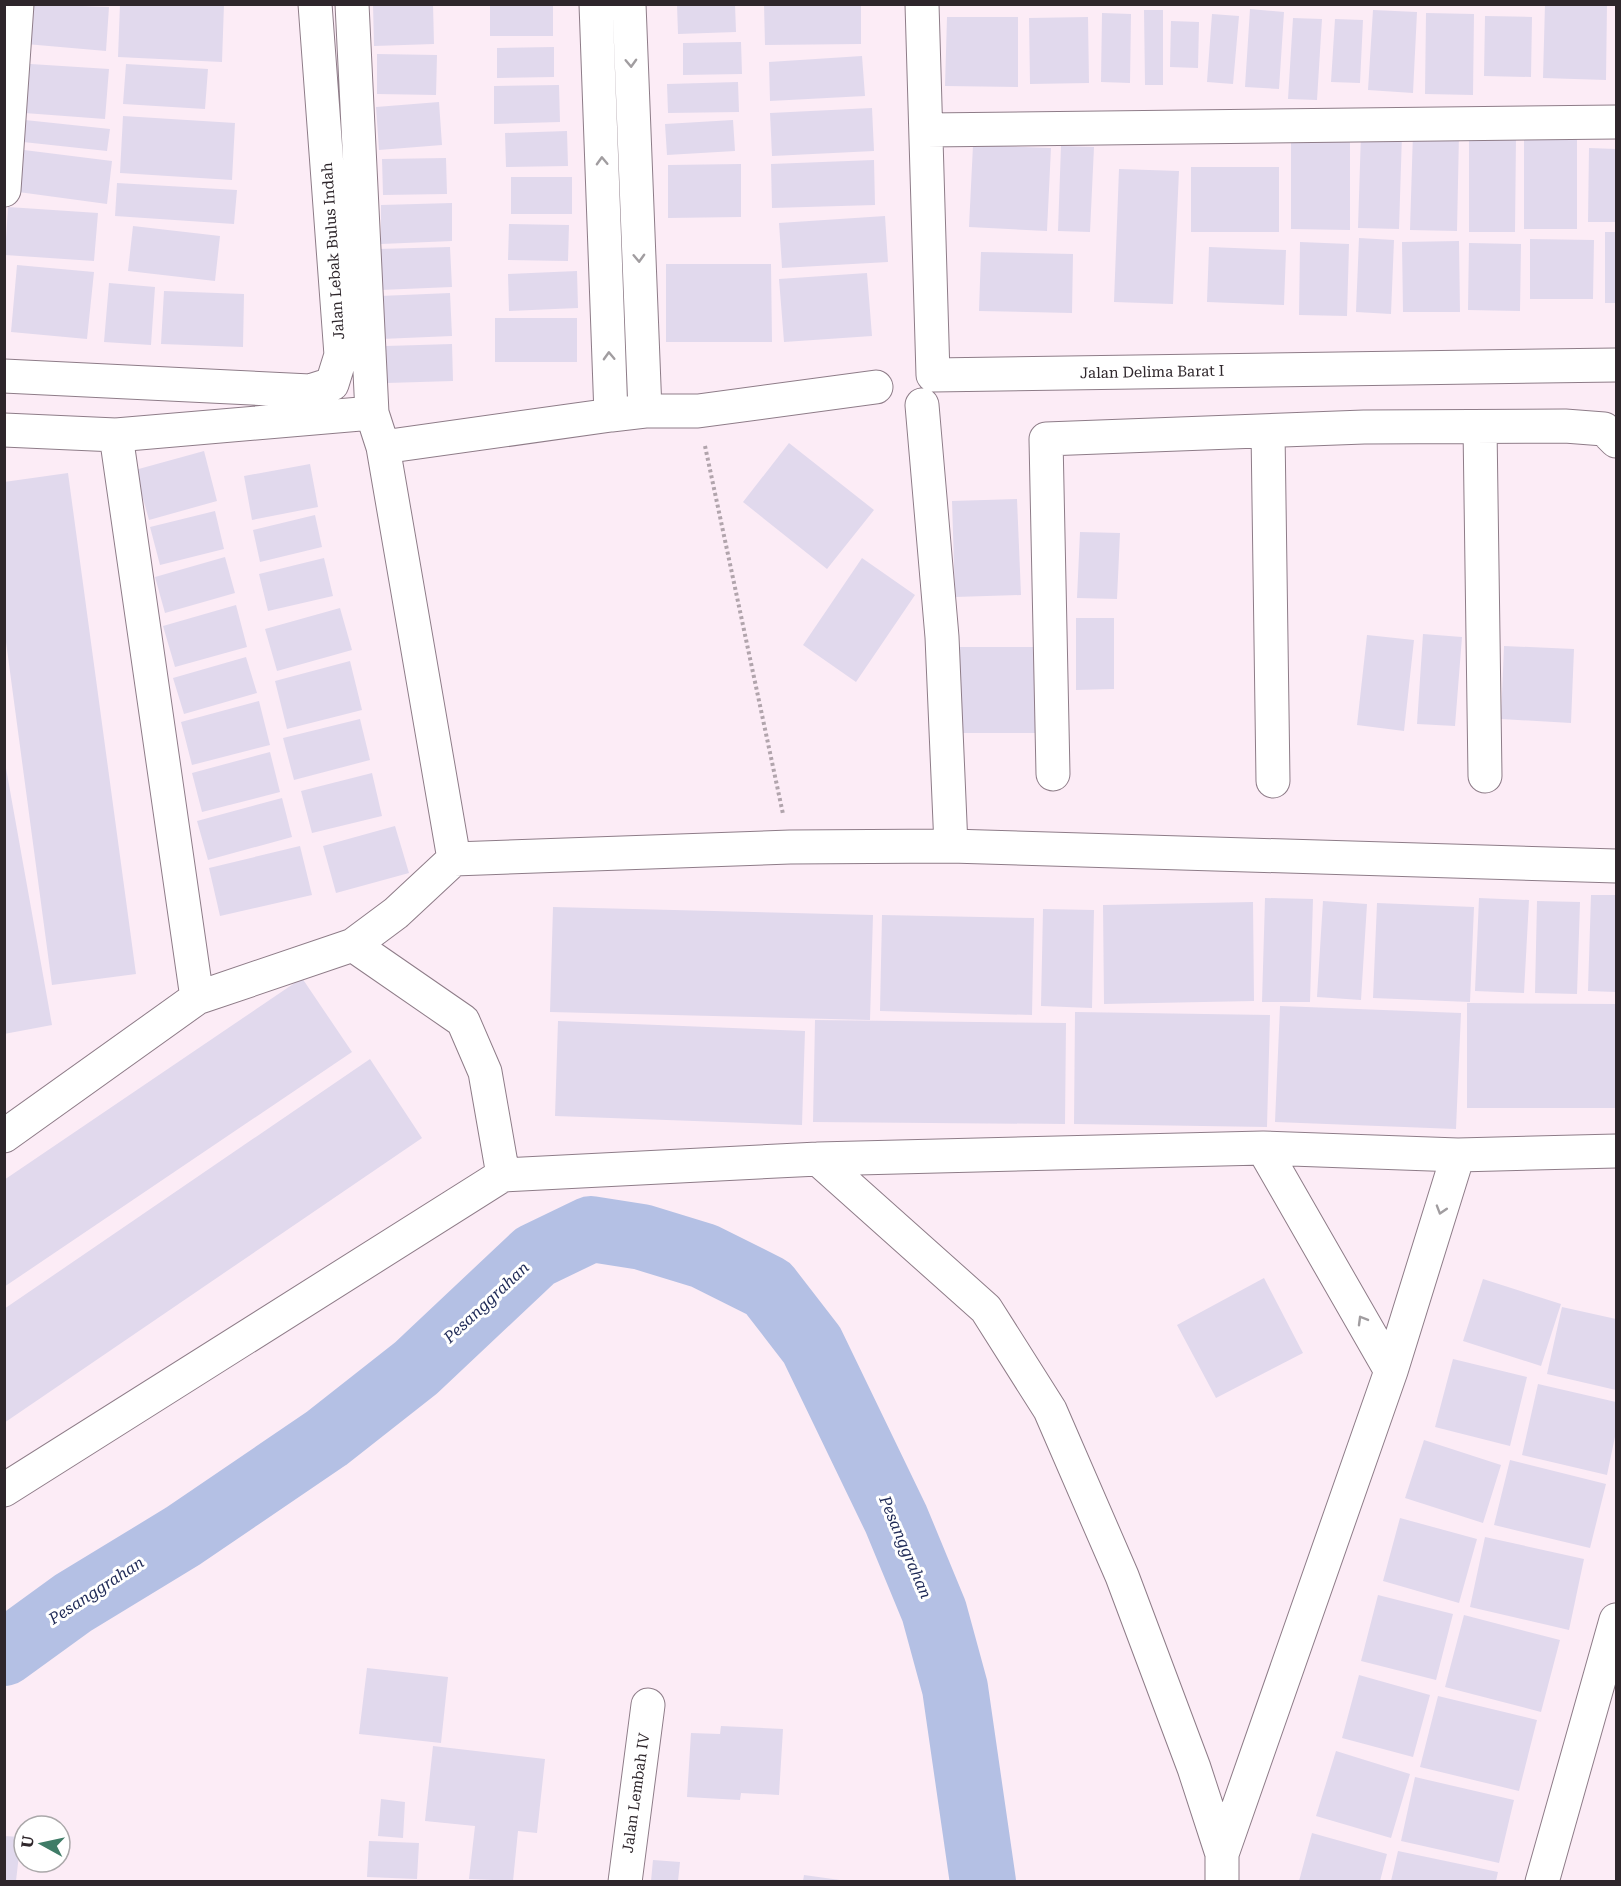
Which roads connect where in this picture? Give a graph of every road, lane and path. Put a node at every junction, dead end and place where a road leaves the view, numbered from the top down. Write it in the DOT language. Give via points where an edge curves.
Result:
graph roads {
  1 [pos="17,4"];
  2 [pos="315,4"];
  3 [pos="352,4"];
  4 [pos="596,4"];
  5 [pos="629,4"];
  6 [pos="922,4"];
  7 [pos="1617,122"];
  8 [pos="927,130"];
  9 [pos="4,190"];
  10 [pos="1617,365"];
  11 [pos="4,376"];
  12 [pos="876,387"];
  13 [pos="922,405"];
  14 [pos="645,411"];
  15 [pos="698,411"];
  16 [pos="372,413"];
  17 [pos="611,415"];
  18 [pos="1480,427"];
  19 [pos="4,430"];
  20 [pos="1268,431"];
  21 [pos="116,435"];
  22 [pos="1617,441"];
  23 [pos="383,447"];
  24 [pos="1053,774"];
  25 [pos="1485,776"];
  26 [pos="1273,781"];
  27 [pos="951,846"];
  28 [pos="790,847"];
  29 [pos="454,859"];
  30 [pos="1617,866"];
  31 [pos="353,945"];
  32 [pos="197,998"];
  33 [pos="4,1136"];
  34 [pos="1263,1148"];
  35 [pos="1617,1151"];
  36 [pos="1458,1155"];
  37 [pos="818,1158"];
  38 [pos="503,1174"];
  39 [pos="1391,1371"];
  40 [pos="4,1490"];
  41 [pos="1617,1620"];
  42 [pos="648,1706"];
  43 [pos="1222,1868"];
  44 [pos="625,1881"];
  45 [pos="1542,1881"];
  1 -- 9 [label="street"];
  2 -- 11 [label="street, Jalan Lebak Bulus Indah" via="341,355 332,384 310,391"];
  3 -- 16 [label="street"];
  17 -- 4 [label="street, one-way"];
  5 -- 14 [label="street, one-way"];
  6 -- 8 [label="street, Jalan Delima Barat I"];
  7 -- 8 [label="street"];
  8 -- 10 [label="street, Jalan Delima Barat I" via="933,375"];
  12 -- 15 [label="street"];
  13 -- 27 [label="street" via="942,637"];
  14 -- 15 [label="street"];
  14 -- 17 [label="street"];
  15 -- 28 [label="path"];
  16 -- 21 [label="street"];
  16 -- 23 [label="street"];
  17 -- 23 [label="street"];
  18 -- 20 [label="street"];
  18 -- 22 [label="street" via="1604,429"];
  18 -- 25 [label="street"];
  19 -- 21 [label="street"];
  20 -- 24 [label="street" via="1046,439"];
  20 -- 26 [label="street"];
  21 -- 32 [label="street"];
  23 -- 29 [label="street"];
  27 -- 28 [label="street"];
  27 -- 30 [label="street"];
  28 -- 29 [label="street"];
  29 -- 31 [label="street" via="396,913"];
  31 -- 32 [label="street"];
  31 -- 38 [label="street" via="463,1021 485,1072"];
  32 -- 33 [label="street"];
  34 -- 36 [label="street"];
  34 -- 37 [label="street"];
  39 -- 34 [label="street, one-way"];
  35 -- 36 [label="street"];
  36 -- 39 [label="street, one-way"];
  37 -- 38 [label="street"];
  37 -- 43 [label="street" via="986,1309 1050,1410 1122,1576 1194,1768"];
  38 -- 40 [label="street"];
  39 -- 43 [label="street"];
  41 -- 45 [label="street"];
  42 -- 44 [label="street, Jalan Lembah IV"];
}
